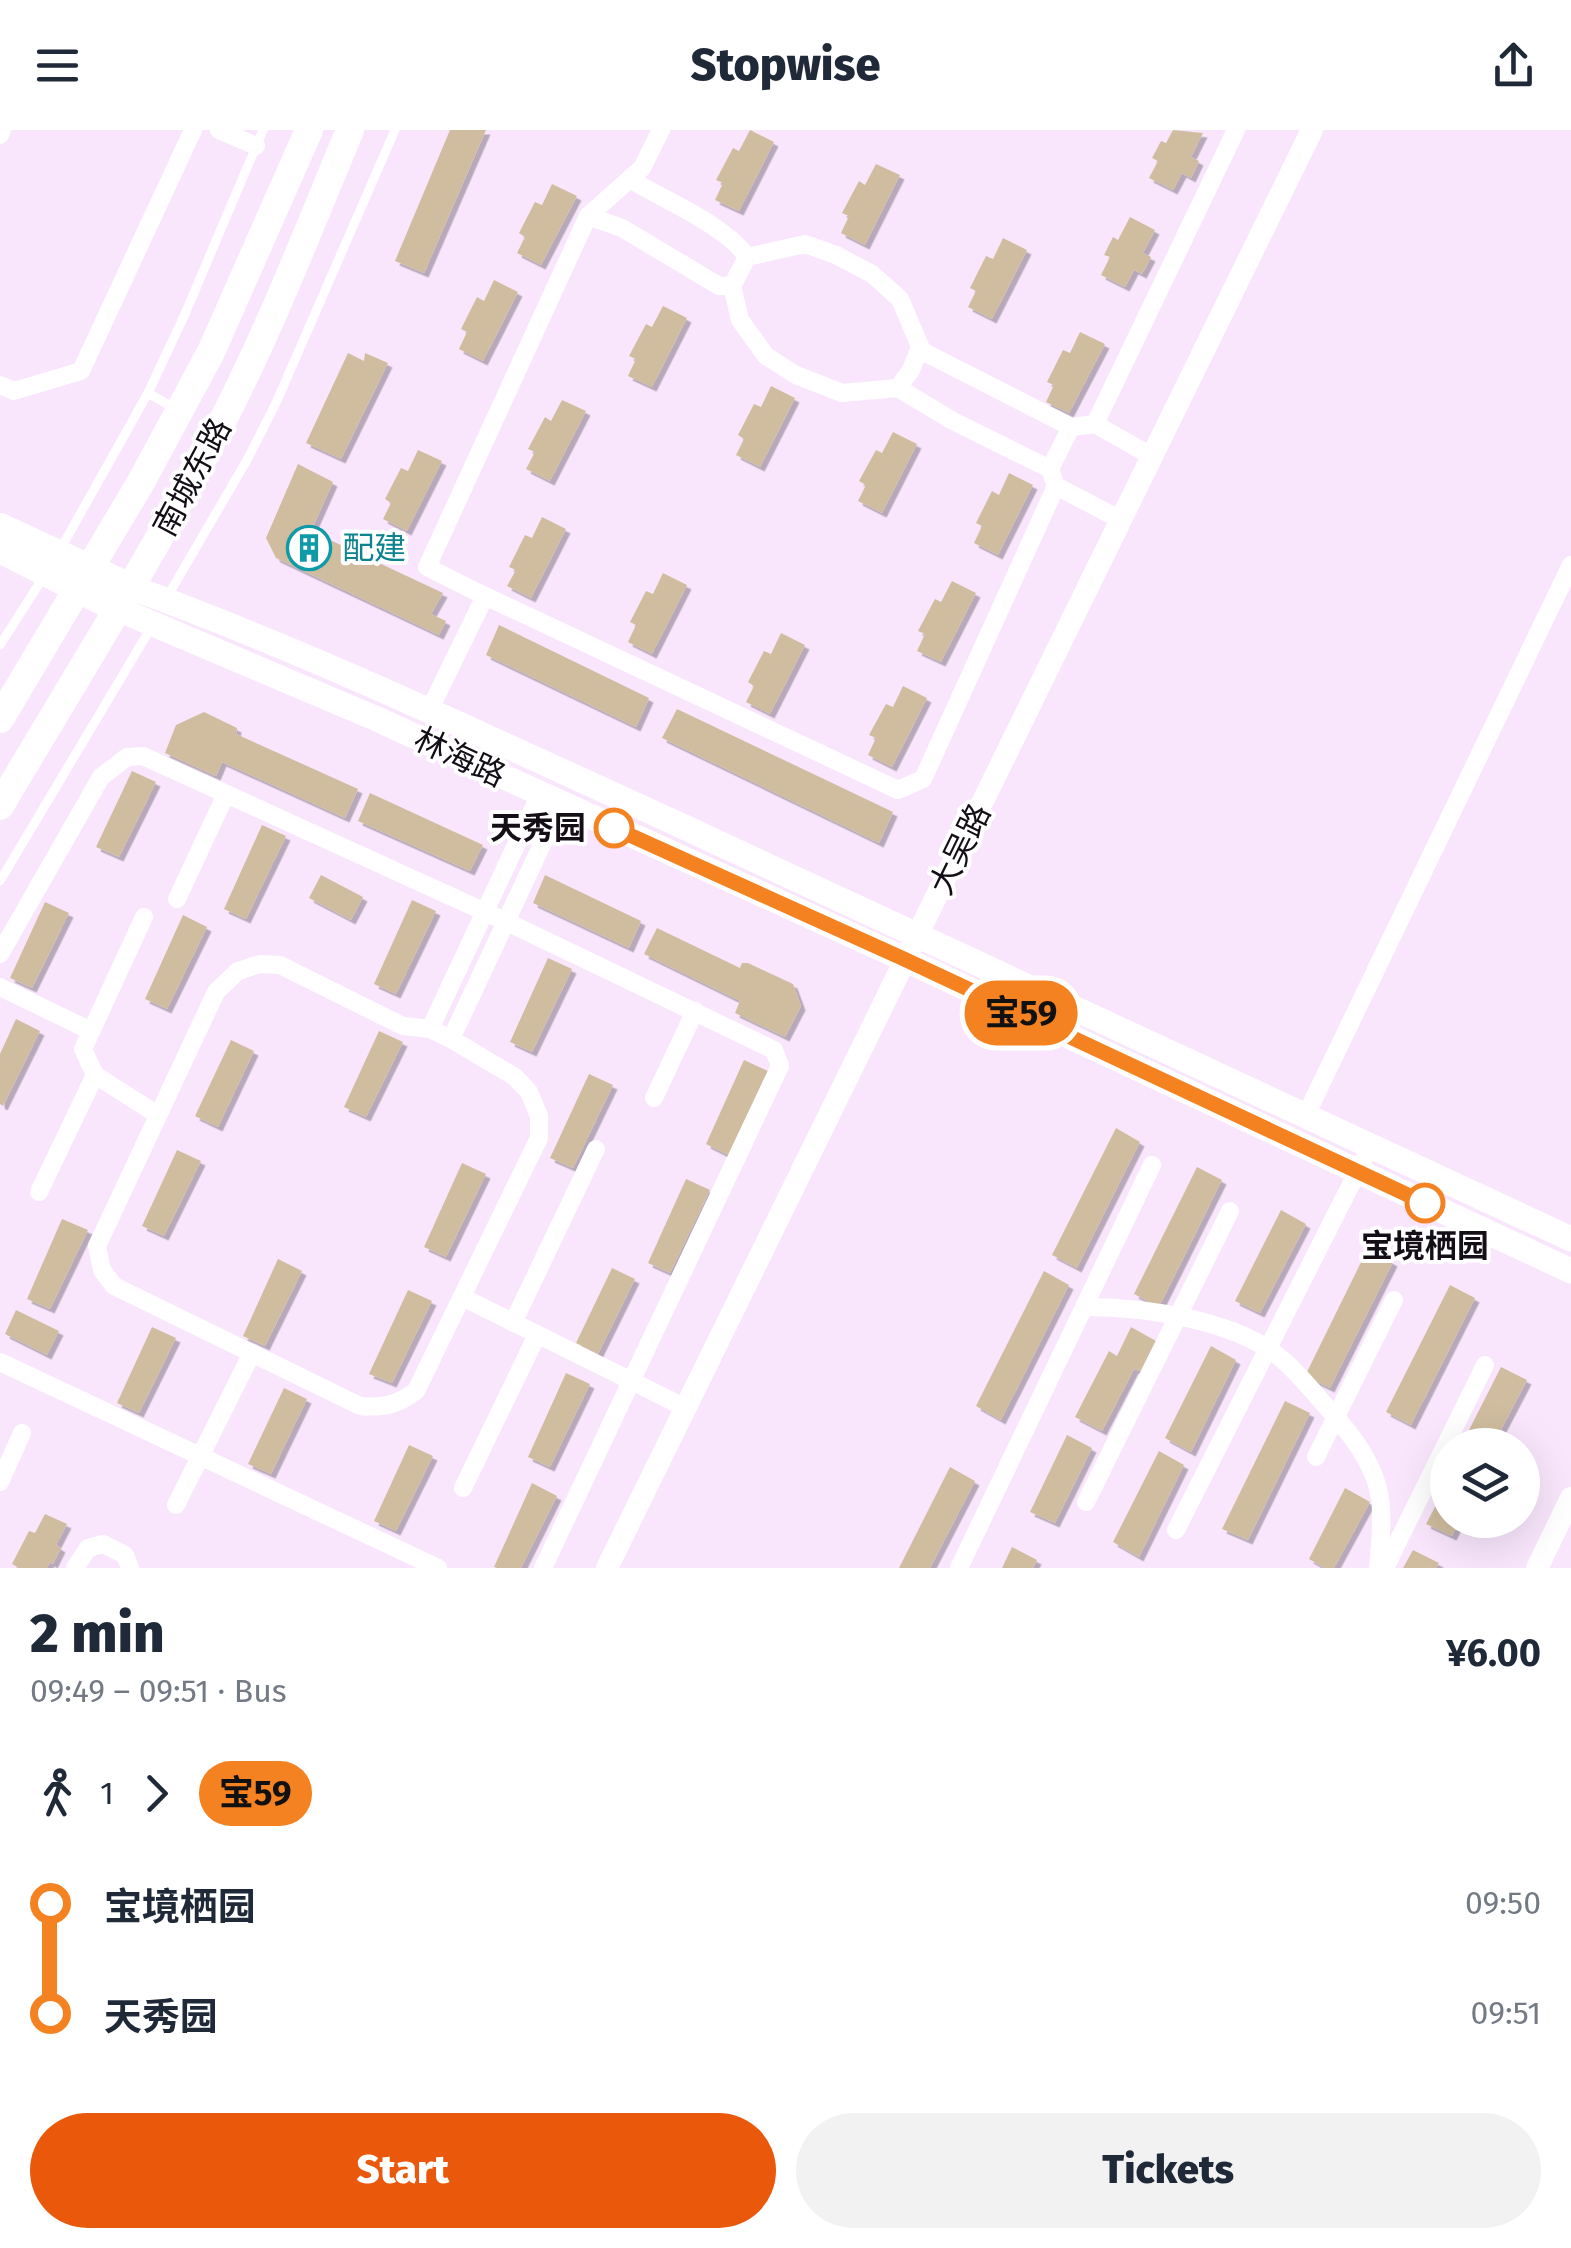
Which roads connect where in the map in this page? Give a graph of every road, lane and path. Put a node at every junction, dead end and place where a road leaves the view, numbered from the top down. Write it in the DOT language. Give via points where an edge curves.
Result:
graph roads {
  1 [pos="194,130"];
  2 [pos="220,130"];
  3 [pos="309,130"];
  4 [pos="350,130"];
  5 [pos="395,130"];
  6 [pos="661,130"];
  7 [pos="1236,130"];
  8 [pos="1312,130"];
  9 [pos="259,138"];
  10 [pos="630,179"];
  11 [pos="588,216"];
  12 [pos="747,257"];
  13 [pos="732,286"];
  14 [pos="920,347"];
  15 [pos="0,385"];
  16 [pos="898,388"];
  17 [pos="148,394"];
  18 [pos="180,411"];
  19 [pos="1095,424"];
  20 [pos="1070,427"];
  21 [pos="1152,457"];
  22 [pos="1053,478"];
  23 [pos="1121,520"];
  24 [pos="0,527"];
  25 [pos="0,549"];
  26 [pos="52,563"];
  27 [pos="1571,565"];
  28 [pos="84,578"];
  29 [pos="484,596"];
  30 [pos="124,598"];
  31 [pos="166,600"];
  32 [pos="152,626"];
  33 [pos="0,646"];
  34 [pos="429,711"];
  35 [pos="0,719"];
  36 [pos="226,794"];
  37 [pos="550,799"];
  38 [pos="0,806"];
  39 [pos="0,882"];
  40 [pos="177,899"];
  41 [pos="484,912"];
  42 [pos="144,917"];
  43 [pos="506,921"];
  44 [pos="918,934"];
  45 [pos="0,954"];
  46 [pos="904,959"];
  47 [pos="0,988"];
  48 [pos="695,1011"];
  49 [pos="430,1029"];
  50 [pos="91,1032"];
  51 [pos="451,1039"];
  52 [pos="95,1074"];
  53 [pos="654,1098"];
  54 [pos="158,1115"];
  55 [pos="1306,1115"];
  56 [pos="1371,1145"];
  57 [pos="596,1149"];
  58 [pos="1152,1165"];
  59 [pos="1358,1172"];
  60 [pos="39,1192"];
  61 [pos="1230,1210"];
  62 [pos="1571,1239"];
  63 [pos="1571,1271"];
  64 [pos="462,1297"];
  65 [pos="1394,1300"];
  66 [pos="1086,1307"];
  67 [pos="1179,1316"];
  68 [pos="513,1323"];
  69 [pos="537,1335"];
  70 [pos="1267,1350"];
  71 [pos="252,1353"];
  72 [pos="0,1362"];
  73 [pos="1485,1364"];
  74 [pos="631,1382"];
  75 [pos="686,1408"];
  76 [pos="1336,1417"];
  77 [pos="22,1433"];
  78 [pos="200,1456"];
  79 [pos="1316,1457"];
  80 [pos="0,1482"];
  81 [pos="463,1488"];
  82 [pos="1571,1498"];
  83 [pos="1086,1502"];
  84 [pos="176,1505"];
  85 [pos="1176,1530"];
  86 [pos="75,1568"];
  87 [pos="130,1568"];
  88 [pos="438,1568"];
  89 [pos="543,1568"];
  90 [pos="606,1568"];
  91 [pos="958,1568"];
  92 [pos="1381,1568"];
  93 [pos="1536,1568"];
  1 -- 15 [label="street" via="81,371 14,391"];
  2 -- 9 [label="street"];
  3 -- 18 [label="main road, 南城东路"];
  4 -- 30 [label="main road, 南城东路" via="250,364"];
  5 -- 31 [label="lane" via="276,403"];
  6 -- 10 [label="street"];
  7 -- 19 [label="street"];
  8 -- 21 [label="street, 大吴路"];
  9 -- 17 [label="lane"];
  10 -- 11 [label="street"];
  10 -- 12 [label="street" via="716,229"];
  11 -- 13 [label="street" via="622,228 719,286"];
  11 -- 29 [label="street" via="428,567"];
  12 -- 13 [label="street"];
  12 -- 14 [label="street" via="805,244 836,255 900,299"];
  13 -- 16 [label="street" via="740,320 766,356 796,375 842,393"];
  14 -- 16 [label="street"];
  14 -- 20 [label="street"];
  16 -- 22 [label="street"];
  17 -- 18 [label="lane"];
  17 -- 26 [label="lane"];
  18 -- 28 [label="main road, 南城东路"];
  19 -- 20 [label="street"];
  19 -- 21 [label="street"];
  20 -- 22 [label="street"];
  21 -- 23 [label="street, 大吴路"];
  22 -- 23 [label="street"];
  22 -- 29 [label="street" via="924,779 898,790"];
  23 -- 44 [label="street, 大吴路"];
  24 -- 26 [label="main road, 林海路"];
  25 -- 26 [label="main road, 林海路"];
  26 -- 28 [label="main road, 林海路"];
  26 -- 33 [label="lane"];
  27 -- 55 [label="street"];
  28 -- 30 [label="main road, 林海路"];
  28 -- 35 [label="main road, 南城东路"];
  29 -- 34 [label="street"];
  30 -- 31 [label="main road, 林海路"];
  30 -- 32 [label="main road, 林海路"];
  30 -- 38 [label="main road, 南城东路"];
  31 -- 32 [label="lane"];
  31 -- 34 [label="main road, 林海路"];
  32 -- 37 [label="main road, 林海路" via="378,718"];
  32 -- 39 [label="lane"];
  34 -- 44 [label="main road, 林海路"];
  36 -- 40 [label="street"];
  36 -- 41 [label="street"];
  36 -- 45 [label="street" via="143,756 115,765 101,777"];
  37 -- 41 [label="street"];
  37 -- 43 [label="street"];
  37 -- 46 [label="main road, 林海路"];
  41 -- 43 [label="street"];
  41 -- 49 [label="street"];
  42 -- 50 [label="street"];
  43 -- 48 [label="street"];
  43 -- 51 [label="street"];
  44 -- 46 [label="street, 大吴路"];
  44 -- 55 [label="main road, 林海路"];
  46 -- 59 [label="main road, 林海路"];
  46 -- 75 [label="street, 大吴路"];
  47 -- 50 [label="street"];
  48 -- 53 [label="street"];
  48 -- 74 [label="street" via="770,1046 780,1066"];
  49 -- 51 [label="street"];
  49 -- 54 [label="street" via="402,1026 280,965 238,970 216,992"];
  50 -- 52 [label="street" via="83,1049"];
  51 -- 64 [label="street" via="515,1078 539,1116 539,1138"];
  52 -- 54 [label="street"];
  52 -- 60 [label="street"];
  54 -- 71 [label="street" via="97,1246 102,1270 114,1286"];
  55 -- 56 [label="main road, 林海路"];
  56 -- 59 [label="street"];
  56 -- 62 [label="main road, 林海路"];
  57 -- 68 [label="street"];
  58 -- 66 [label="street"];
  59 -- 63 [label="main road, 林海路"];
  59 -- 70 [label="street"];
  61 -- 67 [label="street"];
  64 -- 68 [label="street"];
  64 -- 71 [label="street" via="416,1390 382,1408 360,1406"];
  65 -- 76 [label="street"];
  66 -- 67 [label="street"];
  66 -- 91 [label="street"];
  67 -- 70 [label="street"];
  67 -- 83 [label="street"];
  68 -- 69 [label="street"];
  69 -- 74 [label="street"];
  69 -- 81 [label="street"];
  70 -- 76 [label="street"];
  70 -- 85 [label="street"];
  71 -- 78 [label="street"];
  72 -- 78 [label="street"];
  73 -- 92 [label="street"];
  74 -- 75 [label="street"];
  74 -- 89 [label="street"];
  75 -- 90 [label="street, 大吴路"];
  76 -- 79 [label="street"];
  76 -- 92 [label="street" via="1368,1461 1380,1496"];
  77 -- 80 [label="street"];
  78 -- 84 [label="street"];
  78 -- 88 [label="street"];
  82 -- 93 [label="street"];
  86 -- 87 [label="street" via="88,1548 103,1544 125,1555"];
}
